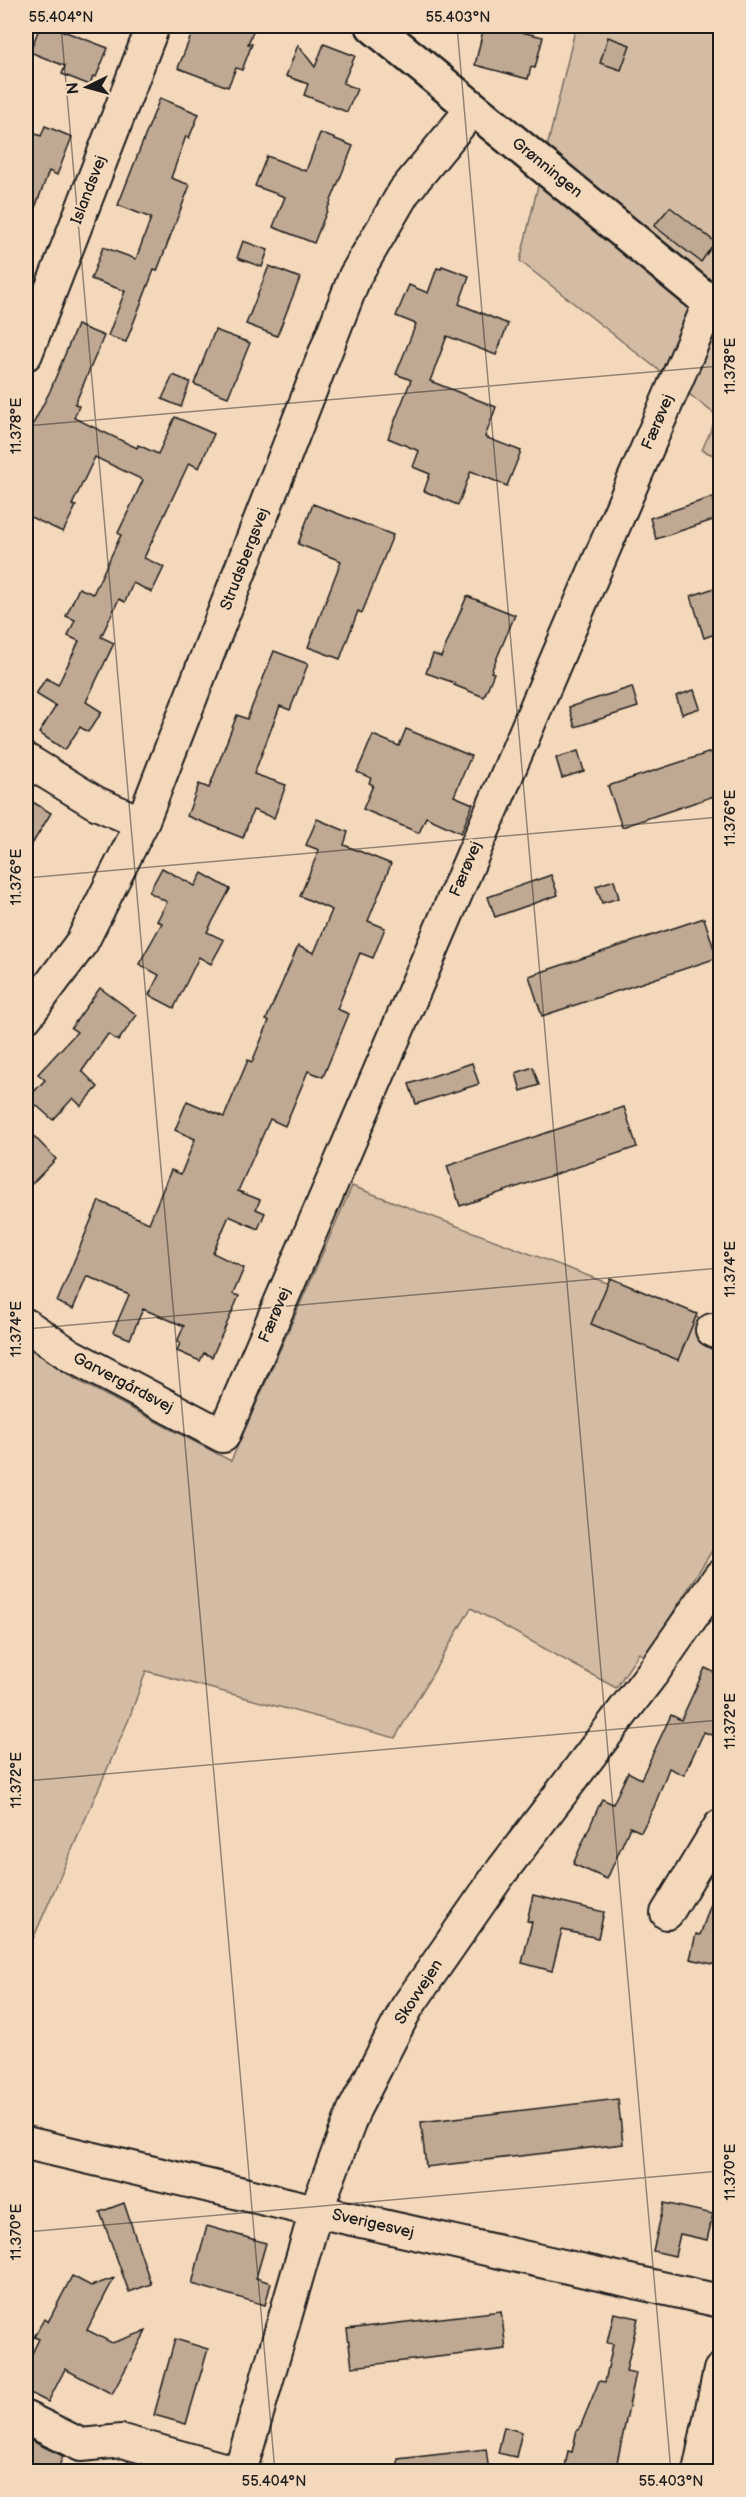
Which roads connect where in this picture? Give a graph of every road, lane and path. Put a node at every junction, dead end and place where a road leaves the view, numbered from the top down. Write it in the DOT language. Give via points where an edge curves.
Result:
graph roads {
  1 [pos="153,26"];
  2 [pos="373,26"];
  3 [pos="473,108"];
  4 [pos="715,306"];
  5 [pos="26,354"];
  6 [pos="26,760"];
  7 [pos="142,823"];
  8 [pos="26,1017"];
  9 [pos="26,1325"];
  10 [pos="223,1436"];
  11 [pos="720,1576"];
  12 [pos="720,1826"];
  13 [pos="667,1913"];
  14 [pos="26,2143"];
  15 [pos="316,2211"];
  16 [pos="720,2301"];
  17 [pos="720,2370"];
  18 [pos="26,2418"];
  19 [pos="234,2472"];
  20 [pos="240,2472"];
  21 [pos="699,2472"];
  1 -- 5 [label="street, Islandsvej"];
  2 -- 3 [label="main road, Grønningen"];
  3 -- 4 [label="main road, Grønningen"];
  3 -- 7 [label="street, Strudsbergsvej" via="404,192 355,276"];
  4 -- 10 [label="street, Færøvej"];
  6 -- 7 [label="street" via="96,803"];
  7 -- 8 [label="street, Strudsbergsvej" via="82,942"];
  9 -- 10 [label="street, Garvergårdsvej" via="70,1355"];
  11 -- 15 [label="street, Skovvejen" via="654,1671 498,1876 407,2007 354,2110"];
  12 -- 13 [label="street"];
  14 -- 15 [label="street, Sverigesvej"];
  15 -- 16 [label="street, Sverigesvej"];
  15 -- 20 [label="street, Skovvejen"];
  17 -- 21 [label="street"];
  18 -- 19 [label="street" via="81,2445 122,2441"];
}
